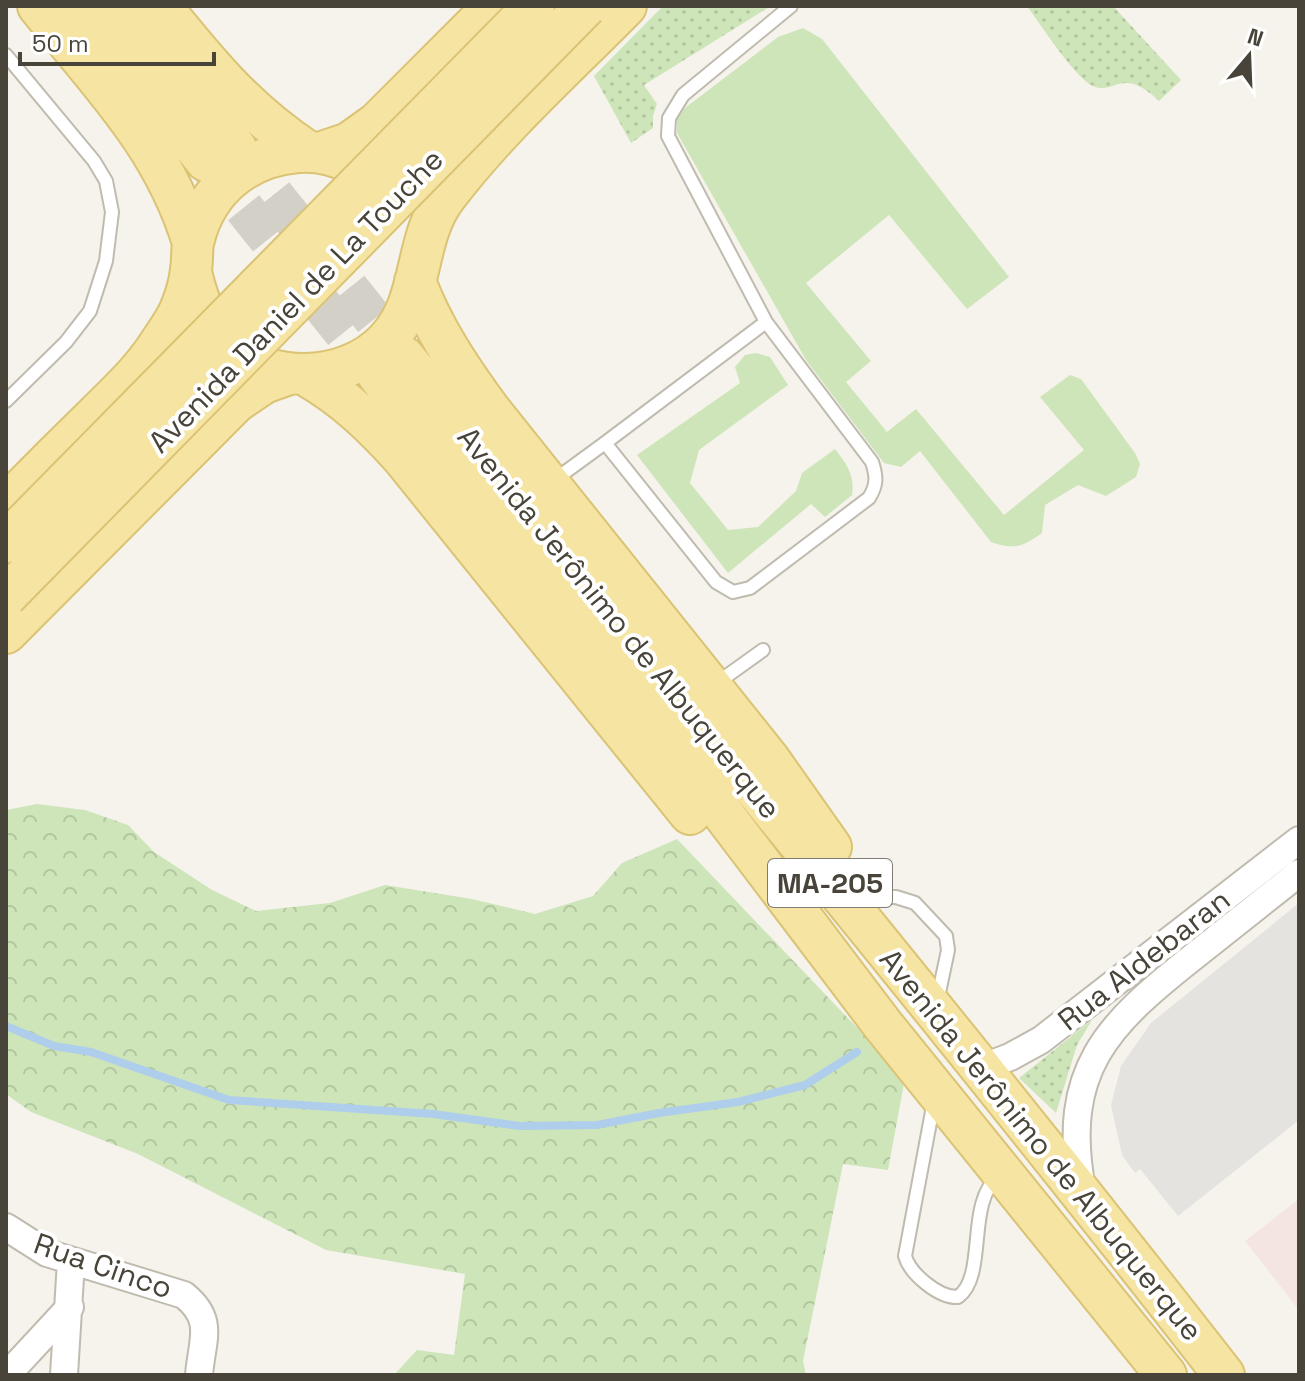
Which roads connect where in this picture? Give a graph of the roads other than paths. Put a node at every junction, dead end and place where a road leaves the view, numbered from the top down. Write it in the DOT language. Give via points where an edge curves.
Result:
graph roads {
  1 [pos="38,6"];
  2 [pos="81,6"];
  3 [pos="122,6"];
  4 [pos="161,6"];
  5 [pos="494,6"];
  6 [pos="534,6"];
  7 [pos="586,6"];
  8 [pos="626,6"];
  9 [pos="791,6"];
  10 [pos="6,55"];
  11 [pos="314,152"];
  12 [pos="192,257"];
  13 [pos="416,274"];
  14 [pos="766,322"];
  15 [pos="298,375"];
  16 [pos="6,401"];
  17 [pos="605,443"];
  18 [pos="549,484"];
  19 [pos="6,505"];
  20 [pos="6,542"];
  21 [pos="6,596"];
  22 [pos="6,633"];
  23 [pos="763,650"];
  24 [pos="711,687"];
  25 [pos="1299,840"];
  26 [pos="1299,873"];
  27 [pos="883,1025"];
  28 [pos="981,1068"];
  29 [pos="936,1090"];
  30 [pos="1003,1173"];
  31 [pos="1084,1196"];
  32 [pos="6,1227"];
  33 [pos="71,1261"];
  34 [pos="70,1307"];
  35 [pos="7,1375"];
  36 [pos="64,1375"];
  37 [pos="199,1375"];
  38 [pos="1166,1375"];
  39 [pos="1224,1375"];
  1 -- 12 [label="main road" via="144,137 172,185"];
  2 -- 3 [label="main road" via="221,155"];
  4 -- 11 [label="main road" via="261,119"];
  5 -- 11 [label="main road" via="377,123 349,143"];
  6 -- 20 [label="main road, Avenida Daniel de La Touche, bridge"];
  7 -- 21 [label="main road, Avenida Daniel de La Touche, bridge"];
  8 -- 13 [label="main road" via="475,159 443,199"];
  9 -- 14 [label="lane" via="683,95 669,118 668,136"];
  10 -- 16 [label="lane" via="94,161 106,181 112,212 106,261 90,311"];
  11 -- 12 [label="main road" via="280,153 232,176 200,218"];
  11 -- 13 [label="main road" via="353,163 380,181 401,206 413,235"];
  12 -- 15 [label="main road" via="198,302 212,328 259,366"];
  12 -- 19 [label="main road" via="179,312 157,349"];
  13 -- 15 [label="main road" via="408,306 378,348 345,367"];
  13 -- 18 [label="main road" via="429,317 459,367"];
  14 -- 17 [label="lane"];
  14 -- 17 [label="lane" via="872,462 876,476 869,498 750,588 733,592 716,582"];
  15 -- 22 [label="main road" via="264,383 207,427"];
  15 -- 27 [label="main road" via="334,392 402,457 704,831"];
  17 -- 18 [label="lane"];
  18 -- 24 [label="main road"];
  23 -- 24 [label="lane"];
  24 -- 28 [label="main road" via="769,759"];
  25 -- 28 [label="street, Rua Aldebaran" via="1041,1040"];
  26 -- 31 [label="street, Rua Aldebaran" via="1140,999 1108,1034 1089,1072 1078,1116 1076,1158"];
  27 -- 28 [label="main road, Avenida Jerônimo de Albuquerque / MA-205" via="391,366 678,698"];
  27 -- 29 [label="main road, Avenida Jerônimo de Albuquerque / MA-205"];
  28 -- 31 [label="main road, Avenida Jerônimo de Albuquerque / MA-205"];
  29 -- 30 [label="main road, Avenida Jerônimo de Albuquerque / MA-205"];
  29 -- 30 [label="lane" via="905,1256 941,1295 958,1297 969,1285 984,1192"];
  30 -- 38 [label="main road, Avenida Jerônimo de Albuquerque / MA-205"];
  31 -- 39 [label="main road, Avenida Jerônimo de Albuquerque / MA-205"];
  32 -- 33 [label="street, Rua Cinco" via="47,1253"];
  33 -- 34 [label="street"];
  33 -- 37 [label="street, Rua Cinco" via="184,1295 199,1307 204,1318"];
  34 -- 35 [label="street"];
  34 -- 36 [label="street"];
}
